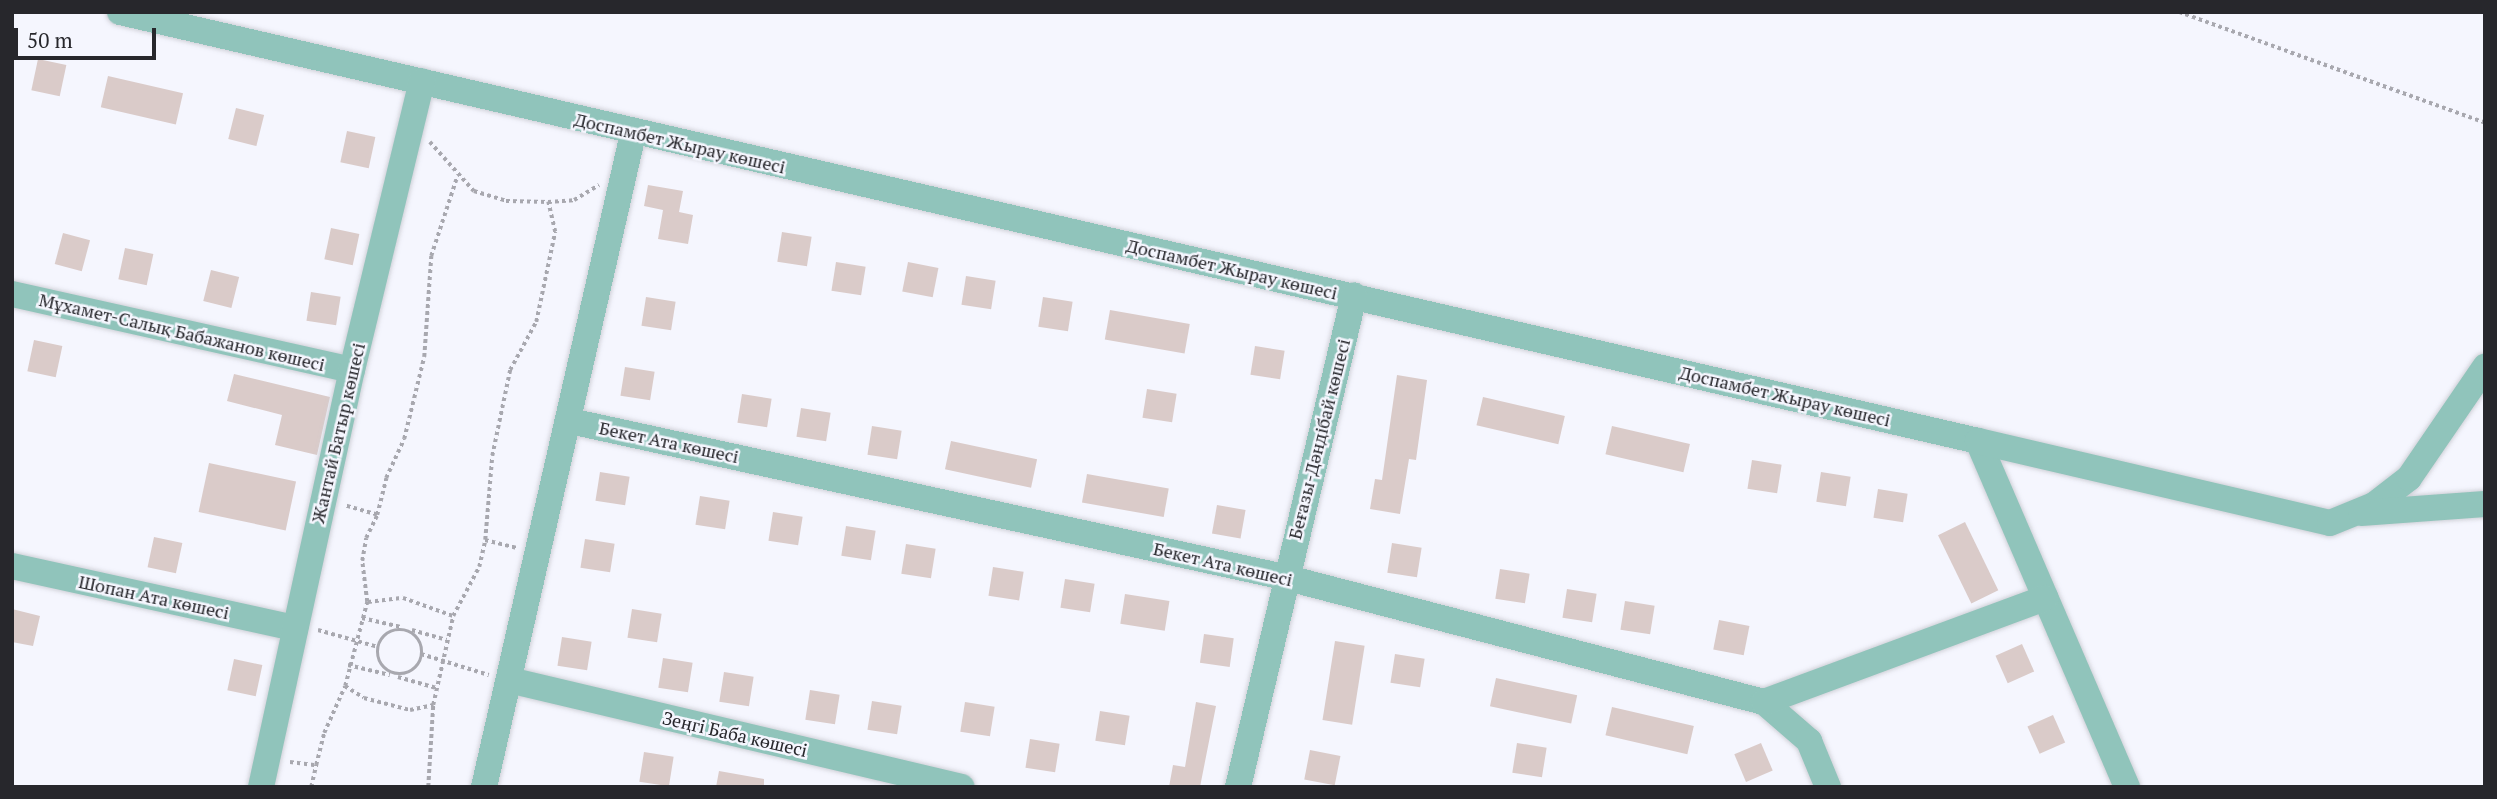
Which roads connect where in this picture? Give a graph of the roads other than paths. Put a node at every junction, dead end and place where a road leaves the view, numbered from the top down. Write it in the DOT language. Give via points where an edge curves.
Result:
graph roads {
  1 [pos="120,12"];
  2 [pos="422,81"];
  3 [pos="633,134"];
  4 [pos="12,295"];
  5 [pos="1354,296"];
  6 [pos="2485,367"];
  7 [pos="352,370"];
  8 [pos="570,421"];
  9 [pos="1978,440"];
  10 [pos="2485,504"];
  11 [pos="2352,514"];
  12 [pos="12,566"];
  13 [pos="1284,577"];
  14 [pos="2045,598"];
  15 [pos="295,628"];
  16 [pos="509,680"];
  17 [pos="1764,702"];
  18 [pos="261,787"];
  19 [pos="484,787"];
  20 [pos="962,787"];
  21 [pos="1238,787"];
  22 [pos="1828,787"];
  23 [pos="2127,787"];
  1 -- 2 [label="street, Доспамбет Жырау көшесі"];
  2 -- 3 [label="street, Доспамбет Жырау көшесі"];
  2 -- 7 [label="street, Жантай Батыр көшесі"];
  3 -- 5 [label="street, Доспамбет Жырау көшесі"];
  3 -- 8 [label="street"];
  4 -- 7 [label="street, Мұхамет-Салық Бабажанов көшесі"];
  5 -- 9 [label="street, Доспамбет Жырау көшесі"];
  5 -- 13 [label="street, Беғазы-Дәндібай көшесі"];
  6 -- 11 [label="street" via="2409,478 2374,505"];
  7 -- 15 [label="street, Жантай Батыр көшесі"];
  8 -- 13 [label="street, Бекет Ата көшесі"];
  8 -- 16 [label="street"];
  9 -- 11 [label="street, Доспамбет Жырау көшесі" via="2330,523"];
  9 -- 14 [label="street"];
  10 -- 11 [label="street"];
  12 -- 15 [label="street, Шопан Ата көшесі"];
  13 -- 17 [label="street, Бекет Ата көшесі"];
  13 -- 21 [label="street, Беғазы-Дәндібай көшесі"];
  14 -- 17 [label="street"];
  14 -- 23 [label="street"];
  15 -- 18 [label="street, Жантай Батыр көшесі"];
  16 -- 19 [label="street"];
  16 -- 20 [label="street, Зеңгі Баба көшесі"];
  17 -- 22 [label="street, Бекет Ата көшесі" via="1810,741"];
}
